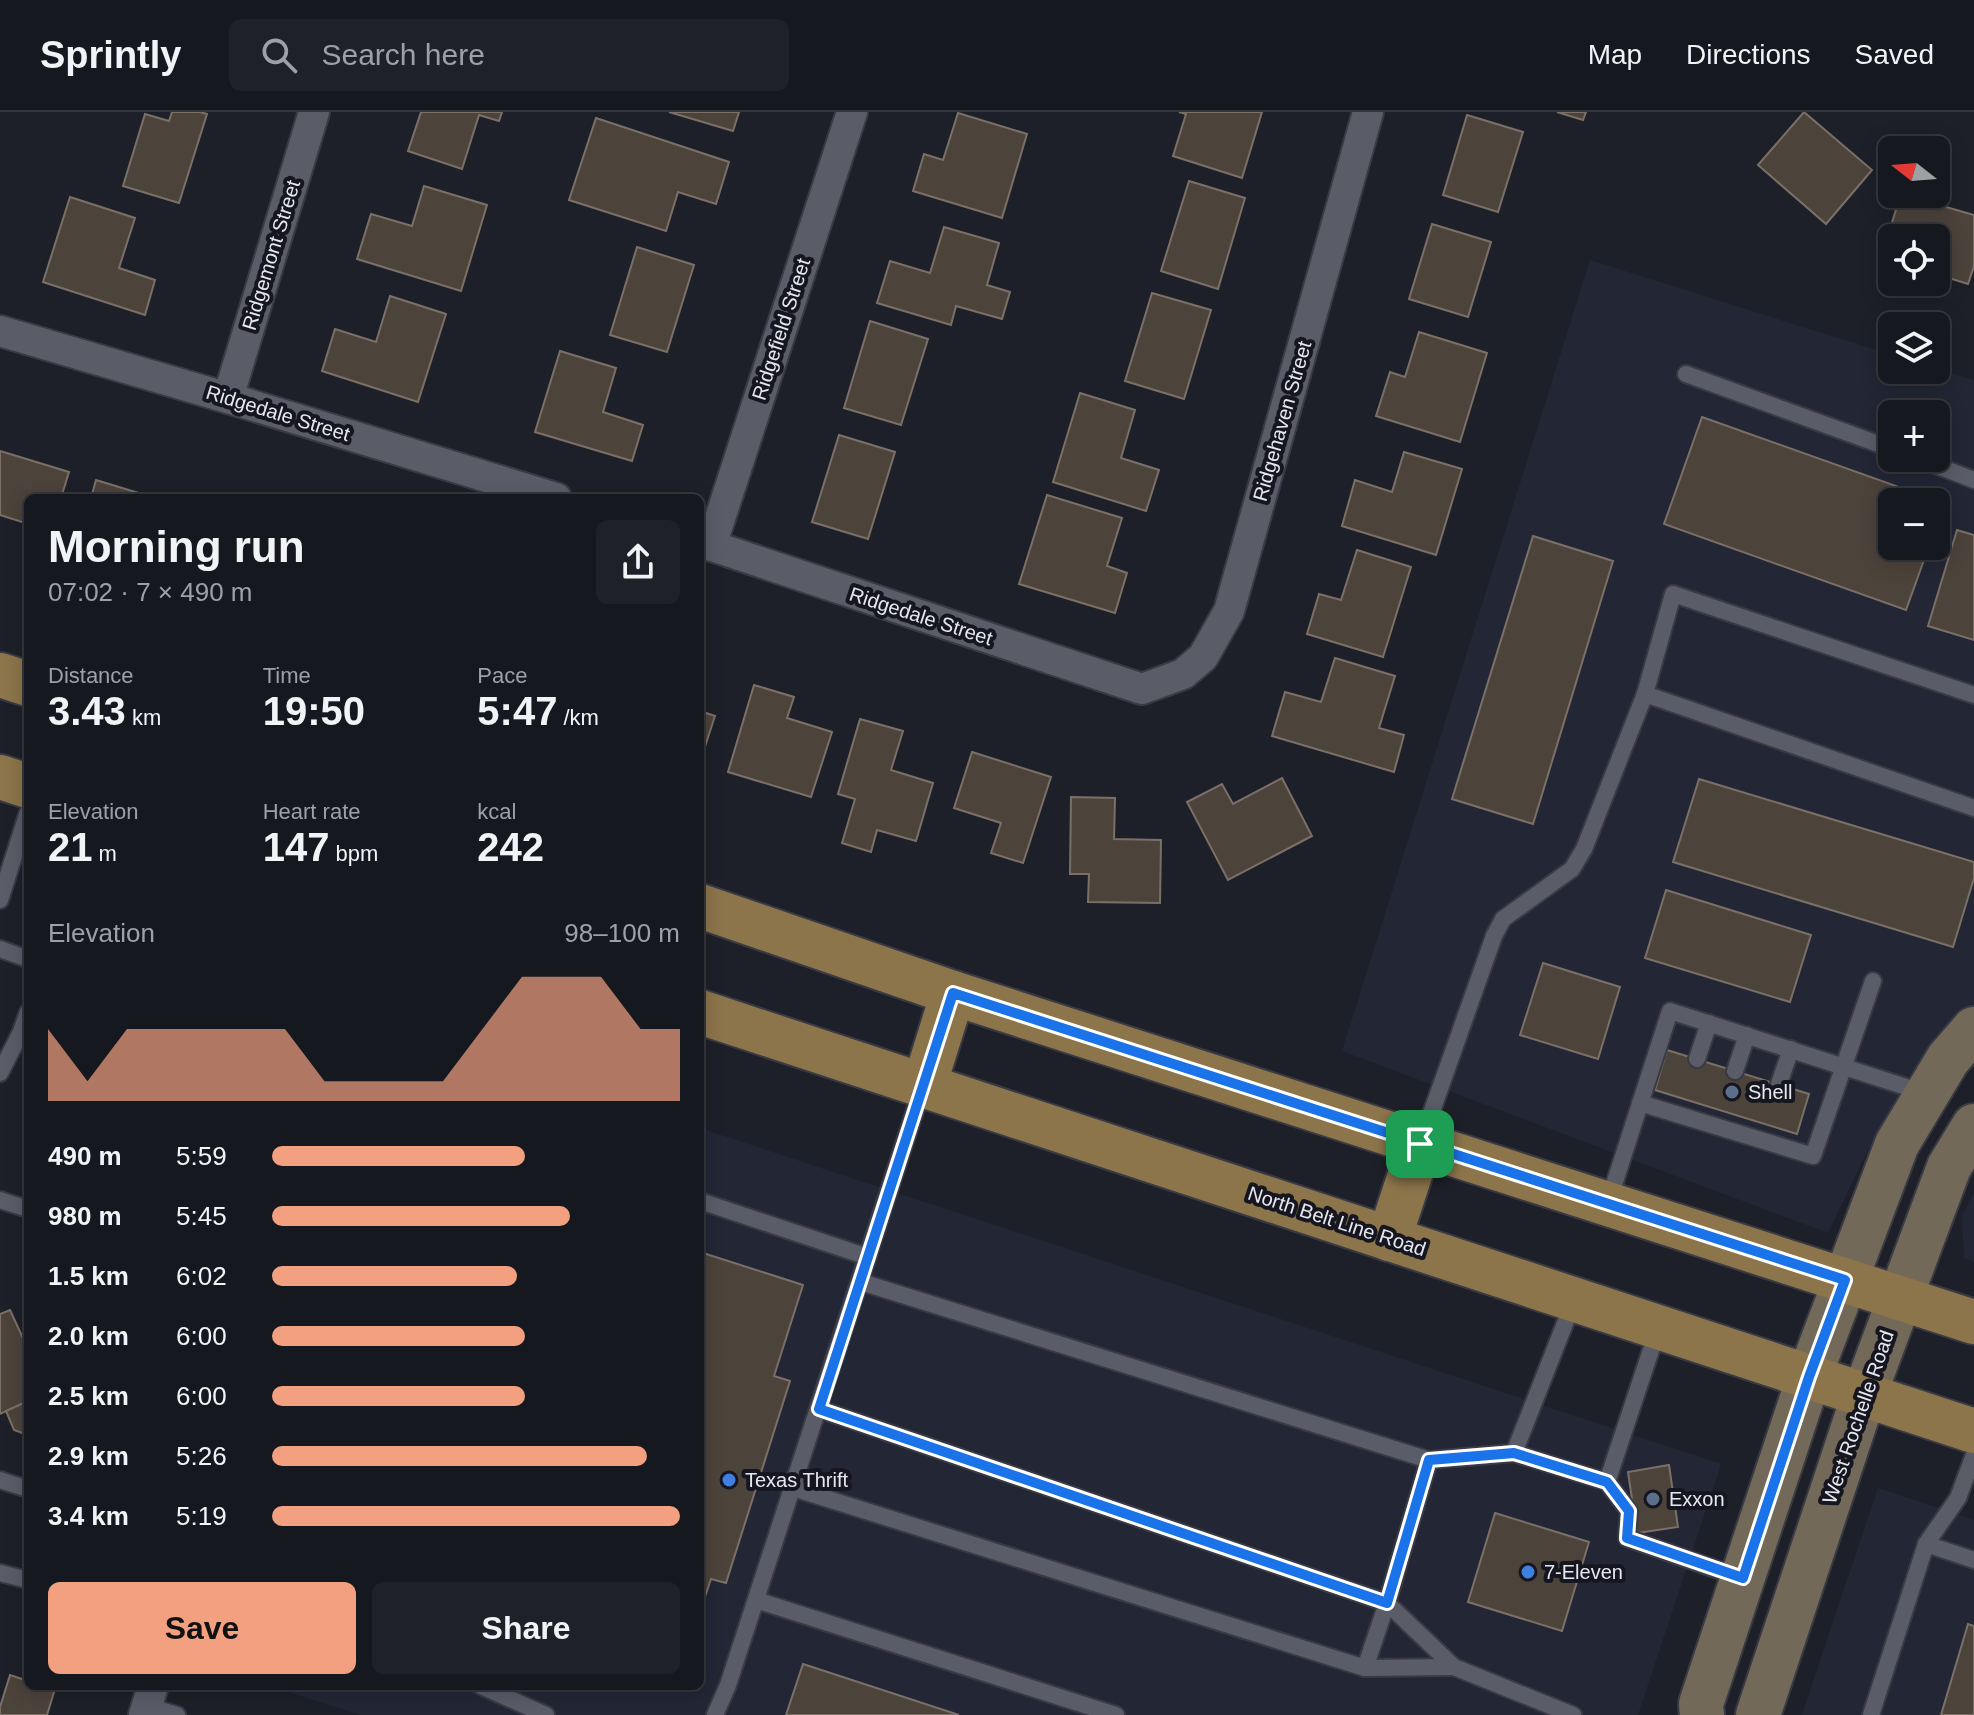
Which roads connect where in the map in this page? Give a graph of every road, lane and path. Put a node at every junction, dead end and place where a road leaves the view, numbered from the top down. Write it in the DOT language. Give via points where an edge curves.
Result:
graph roads {
  1 [pos="314,112"];
  2 [pos="852,112"];
  3 [pos="1368,112"];
  4 [pos="0,331"];
  5 [pos="1686,374"];
  6 [pos="228,398"];
  7 [pos="1878,444"];
  8 [pos="1950,470"];
  9 [pos="1974,480"];
  10 [pos="543,494"];
  11 [pos="706,544"];
  12 [pos="0,675"];
  13 [pos="24,683"];
  14 [pos="1142,689"];
  15 [pos="1645,694"];
  16 [pos="1974,695"];
  17 [pos="0,777"];
  18 [pos="24,785"];
  19 [pos="1974,808"];
  20 [pos="24,825"];
  21 [pos="0,900"];
  22 [pos="704,907"];
  23 [pos="0,949"];
  24 [pos="24,958"];
  25 [pos="1873,981"];
  26 [pos="953,993"];
  27 [pos="704,1013"];
  28 [pos="24,1023"];
  29 [pos="1709,1023"];
  30 [pos="1974,1029"];
  31 [pos="1747,1035"];
  32 [pos="1791,1049"];
  33 [pos="1697,1059"];
  34 [pos="1844,1067"];
  35 [pos="1735,1071"];
  36 [pos="0,1073"];
  37 [pos="1779,1084"];
  38 [pos="924,1086"];
  39 [pos="1927,1094"];
  40 [pos="1640,1103"];
  41 [pos="1974,1126"];
  42 [pos="1420,1144"];
  43 [pos="0,1200"];
  44 [pos="704,1202"];
  45 [pos="1608,1204"];
  46 [pos="24,1208"];
  47 [pos="1389,1239"];
  48 [pos="868,1257"];
  49 [pos="1845,1280"];
  50 [pos="861,1282"];
  51 [pos="1575,1299"];
  52 [pos="1900,1299"];
  53 [pos="1974,1322"];
  54 [pos="1659,1327"];
  55 [pos="1809,1377"];
  56 [pos="1864,1395"];
  57 [pos="819,1409"];
  58 [pos="1974,1431"];
  59 [pos="1514,1453"];
  60 [pos="1974,1455"];
  61 [pos="1429,1460"];
  62 [pos="0,1480"];
  63 [pos="1607,1482"];
  64 [pos="24,1488"];
  65 [pos="793,1488"];
  66 [pos="1926,1544"];
  67 [pos="1974,1560"];
  68 [pos="0,1573"];
  69 [pos="1743,1578"];
  70 [pos="24,1579"];
  71 [pos="756,1600"];
  72 [pos="1387,1603"];
  73 [pos="1454,1667"];
  74 [pos="1365,1668"];
  75 [pos="490,1690"];
  76 [pos="148,1702"];
  77 [pos="177,1715"];
  78 [pos="546,1715"];
  79 [pos="715,1715"];
  80 [pos="1116,1715"];
  81 [pos="1573,1715"];
  82 [pos="1702,1715"];
  83 [pos="1758,1715"];
  84 [pos="1871,1715"];
  1 -- 6 [label="street, Ridgemont Street"];
  2 -- 11 [label="street, Ridgefield Street"];
  3 -- 14 [label="street, Ridgehaven Street" via="1229,611 1203,657 1183,674"];
  4 -- 6 [label="street, Ridgedale Street"];
  5 -- 7 [label="lane"];
  6 -- 10 [label="street, Ridgedale Street"];
  8 -- 9 [label="lane"];
  11 -- 14 [label="street, Ridgedale Street"];
  12 -- 13 [label="main road"];
  15 -- 16 [label="lane" via="1673,594"];
  15 -- 19 [label="lane"];
  15 -- 42 [label="lane" via="1572,869 1503,919 1494,936"];
  17 -- 18 [label="main road"];
  20 -- 21 [label="lane"];
  22 -- 26 [label="main road"];
  23 -- 24 [label="lane"];
  25 -- 34 [label="lane"];
  26 -- 38 [label="main road"];
  26 -- 42 [label="main road"];
  27 -- 38 [label="main road, North Belt Line Road"];
  28 -- 36 [label="lane"];
  29 -- 31 [label="lane"];
  29 -- 33 [label="lane"];
  29 -- 40 [label="lane" via="1670,1011"];
  30 -- 39 [label="street"];
  31 -- 32 [label="lane"];
  31 -- 35 [label="lane"];
  32 -- 34 [label="lane"];
  32 -- 37 [label="lane"];
  34 -- 39 [label="lane"];
  34 -- 40 [label="lane" via="1813,1156 1720,1118"];
  38 -- 47 [label="main road, North Belt Line Road"];
  38 -- 48 [label="lane"];
  39 -- 49 [label="street" via="1897,1144"];
  40 -- 45 [label="lane"];
  41 -- 52 [label="street, West Rochelle Road" via="1949,1167"];
  42 -- 45 [label="main road"];
  42 -- 47 [label="main road"];
  43 -- 46 [label="lane"];
  44 -- 48 [label="lane"];
  45 -- 49 [label="main road"];
  47 -- 51 [label="main road, North Belt Line Road"];
  48 -- 50 [label="lane"];
  49 -- 52 [label="main road"];
  49 -- 55 [label="street"];
  50 -- 57 [label="lane"];
  50 -- 61 [label="lane"];
  51 -- 54 [label="main road, North Belt Line Road"];
  51 -- 59 [label="lane"];
  52 -- 53 [label="main road"];
  52 -- 56 [label="street, West Rochelle Road"];
  54 -- 55 [label="main road, North Belt Line Road"];
  54 -- 63 [label="lane"];
  55 -- 56 [label="main road, North Belt Line Road"];
  55 -- 69 [label="street"];
  56 -- 58 [label="main road, North Belt Line Road"];
  56 -- 83 [label="street, West Rochelle Road"];
  57 -- 65 [label="lane"];
  57 -- 72 [label="lane"];
  59 -- 61 [label="lane"];
  59 -- 63 [label="lane"];
  60 -- 66 [label="lane" via="1958,1498"];
  61 -- 72 [label="lane"];
  62 -- 64 [label="lane"];
  63 -- 69 [label="lane" via="1629,1511 1627,1538"];
  65 -- 71 [label="lane"];
  65 -- 74 [label="lane"];
  66 -- 67 [label="lane"];
  66 -- 84 [label="lane"];
  68 -- 70 [label="lane"];
  69 -- 82 [label="street" via="1701,1704"];
  71 -- 79 [label="lane"];
  71 -- 80 [label="lane"];
  72 -- 73 [label="lane"];
  72 -- 74 [label="lane"];
  73 -- 74 [label="lane"];
  73 -- 81 [label="lane"];
  75 -- 78 [label="lane"];
  76 -- 77 [label="lane"];
}
